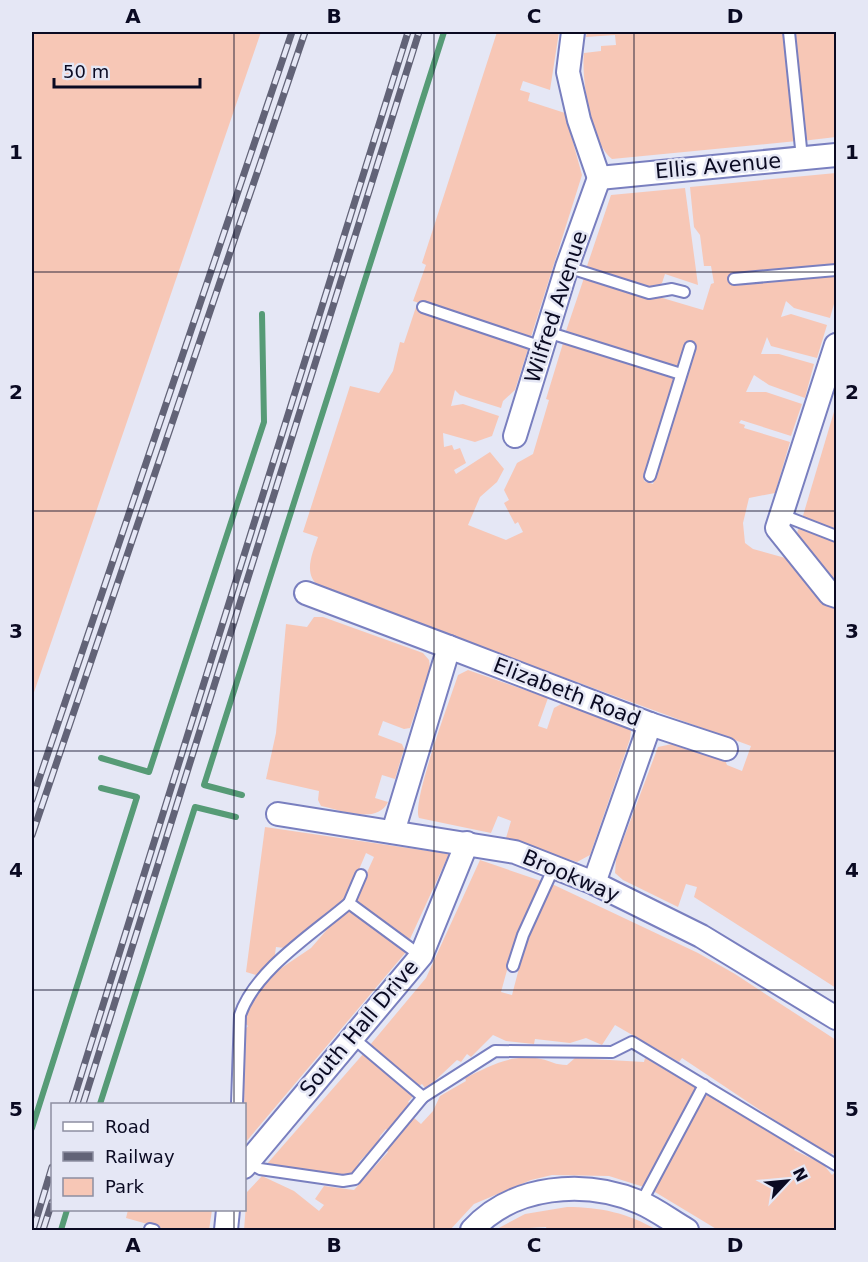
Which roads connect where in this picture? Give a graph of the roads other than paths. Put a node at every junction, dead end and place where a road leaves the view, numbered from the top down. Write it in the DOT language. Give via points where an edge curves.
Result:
graph roads {
  1 [pos="573,32"];
  2 [pos="789,32"];
  3 [pos="837,154"];
  4 [pos="802,158"];
  5 [pos="599,178"];
  6 [pos="567,267"];
  7 [pos="837,270"];
  8 [pos="734,279"];
  9 [pos="684,292"];
  10 [pos="423,307"];
  11 [pos="545,340"];
  12 [pos="837,345"];
  13 [pos="690,347"];
  14 [pos="681,374"];
  15 [pos="515,436"];
  16 [pos="650,476"];
  17 [pos="782,515"];
  18 [pos="837,536"];
  19 [pos="306,593"];
  20 [pos="837,596"];
  21 [pos="449,647"];
  22 [pos="651,724"];
  23 [pos="726,749"];
  24 [pos="278,814"];
  25 [pos="393,832"];
  26 [pos="466,843"];
  27 [pos="554,867"];
  28 [pos="361,875"];
  29 [pos="594,883"];
  30 [pos="350,903"];
  31 [pos="421,956"];
  32 [pos="513,966"];
  33 [pos="837,1018"];
  34 [pos="352,1036"];
  35 [pos="704,1085"];
  36 [pos="423,1097"];
  37 [pos="237,1103"];
  38 [pos="246,1162"];
  39 [pos="246,1163"];
  40 [pos="837,1165"];
  41 [pos="641,1203"];
  42 [pos="228,1211"];
  43 [pos="226,1230"];
  44 [pos="472,1230"];
  45 [pos="687,1230"];
  1 -- 5 [label="street" via="568,72"];
  2 -- 4 [label="lane"];
  3 -- 4 [label="street, Ellis Avenue"];
  4 -- 5 [label="street, Ellis Avenue"];
  5 -- 6 [label="street, Wilfred Avenue"];
  6 -- 9 [label="lane" via="649,293 672,289"];
  6 -- 11 [label="street, Wilfred Avenue"];
  7 -- 8 [label="lane"];
  10 -- 11 [label="lane"];
  11 -- 14 [label="lane"];
  11 -- 15 [label="street, Wilfred Avenue"];
  12 -- 17 [label="street"];
  13 -- 14 [label="lane"];
  14 -- 16 [label="lane"];
  17 -- 18 [label="lane"];
  17 -- 20 [label="street" via="777,528 803,563"];
  19 -- 21 [label="street, Elizabeth Road"];
  21 -- 22 [label="street, Elizabeth Road"];
  21 -- 25 [label="street"];
  22 -- 23 [label="street, Elizabeth Road"];
  22 -- 29 [label="street, Elizabeth Road"];
  24 -- 25 [label="street, Brookway"];
  25 -- 26 [label="street, Brookway"];
  26 -- 27 [label="street, Brookway" via="515,852"];
  26 -- 31 [label="street, South Hall Drive"];
  27 -- 29 [label="street, Brookway"];
  27 -- 32 [label="lane" via="523,934"];
  28 -- 30 [label="lane"];
  29 -- 33 [label="street, Brookway" via="701,936"];
  30 -- 31 [label="lane"];
  30 -- 37 [label="lane" via="266,974 244,1002 240,1015"];
  31 -- 34 [label="street, South Hall Drive"];
  34 -- 36 [label="lane"];
  34 -- 38 [label="street, South Hall Drive"];
  35 -- 36 [label="lane" via="632,1042 612,1052 495,1051"];
  35 -- 40 [label="lane"];
  35 -- 41 [label="lane"];
  36 -- 39 [label="lane" via="355,1179 343,1181"];
  41 -- 44 [label="street" via="618,1194 562,1188 517,1197"];
  41 -- 45 [label="street"];
  42 -- 43 [label="street"];
}
